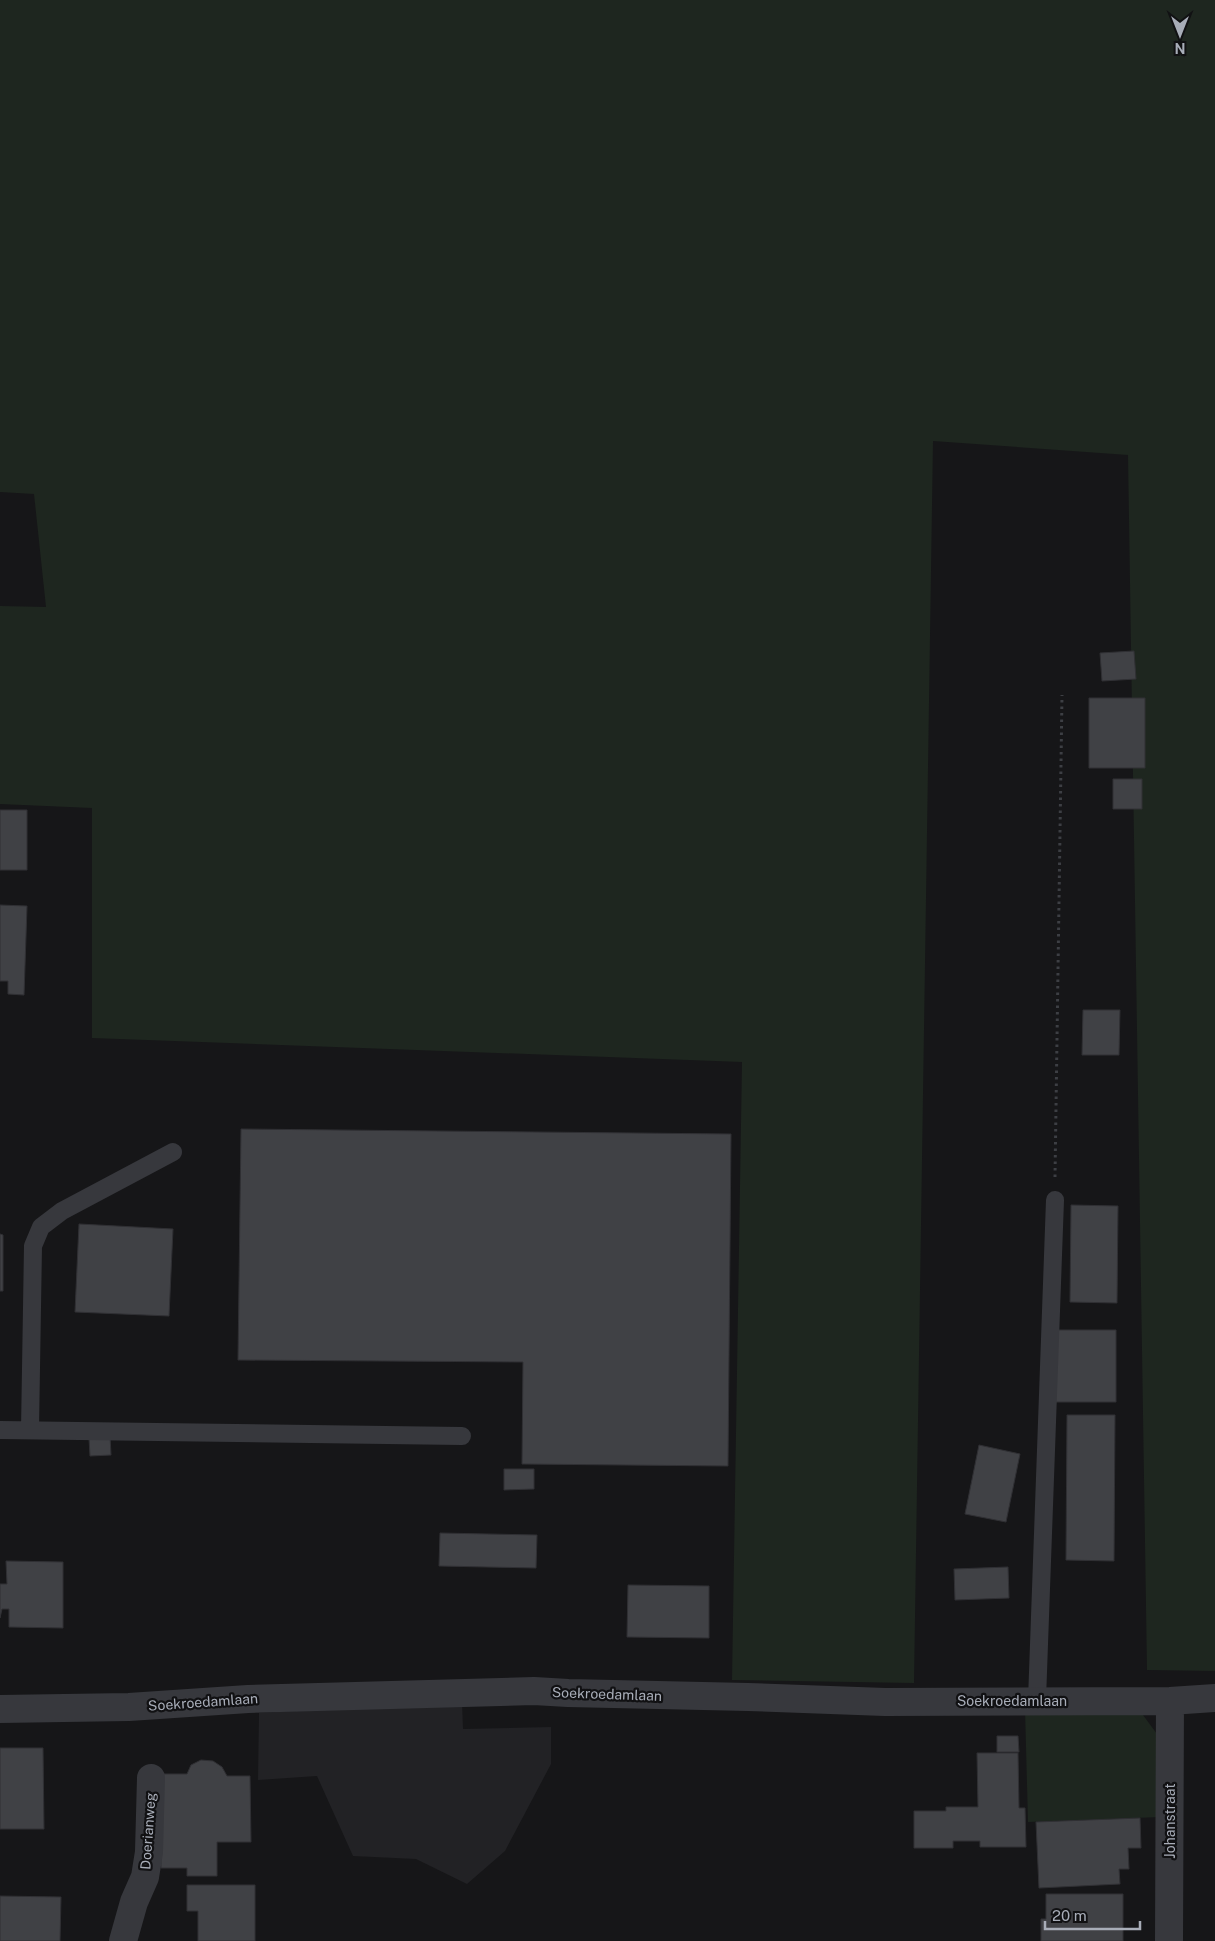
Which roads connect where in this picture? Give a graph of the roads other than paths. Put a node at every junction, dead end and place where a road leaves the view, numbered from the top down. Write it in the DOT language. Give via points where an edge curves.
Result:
graph roads {
  1 [pos="173,1152"];
  2 [pos="1055,1200"];
  3 [pos="0,1430"];
  4 [pos="30,1430"];
  5 [pos="462,1436"];
  6 [pos="1215,1698"];
  7 [pos="1037,1700"];
  8 [pos="1170,1701"];
  9 [pos="0,1709"];
  10 [pos="151,1778"];
  11 [pos="123,1941"];
  12 [pos="1169,1941"];
  1 -- 4 [label="lane" via="62,1211 40,1227 33,1246"];
  2 -- 7 [label="lane"];
  3 -- 4 [label="lane"];
  4 -- 5 [label="lane"];
  6 -- 8 [label="street, Soekroedamlaan"];
  7 -- 8 [label="street, Soekroedamlaan"];
  7 -- 9 [label="street, Soekroedamlaan" via="886,1702 534,1691"];
  8 -- 12 [label="street, Johanstraat"];
  10 -- 11 [label="street, Doerianweg" via="145,1877"];
}
